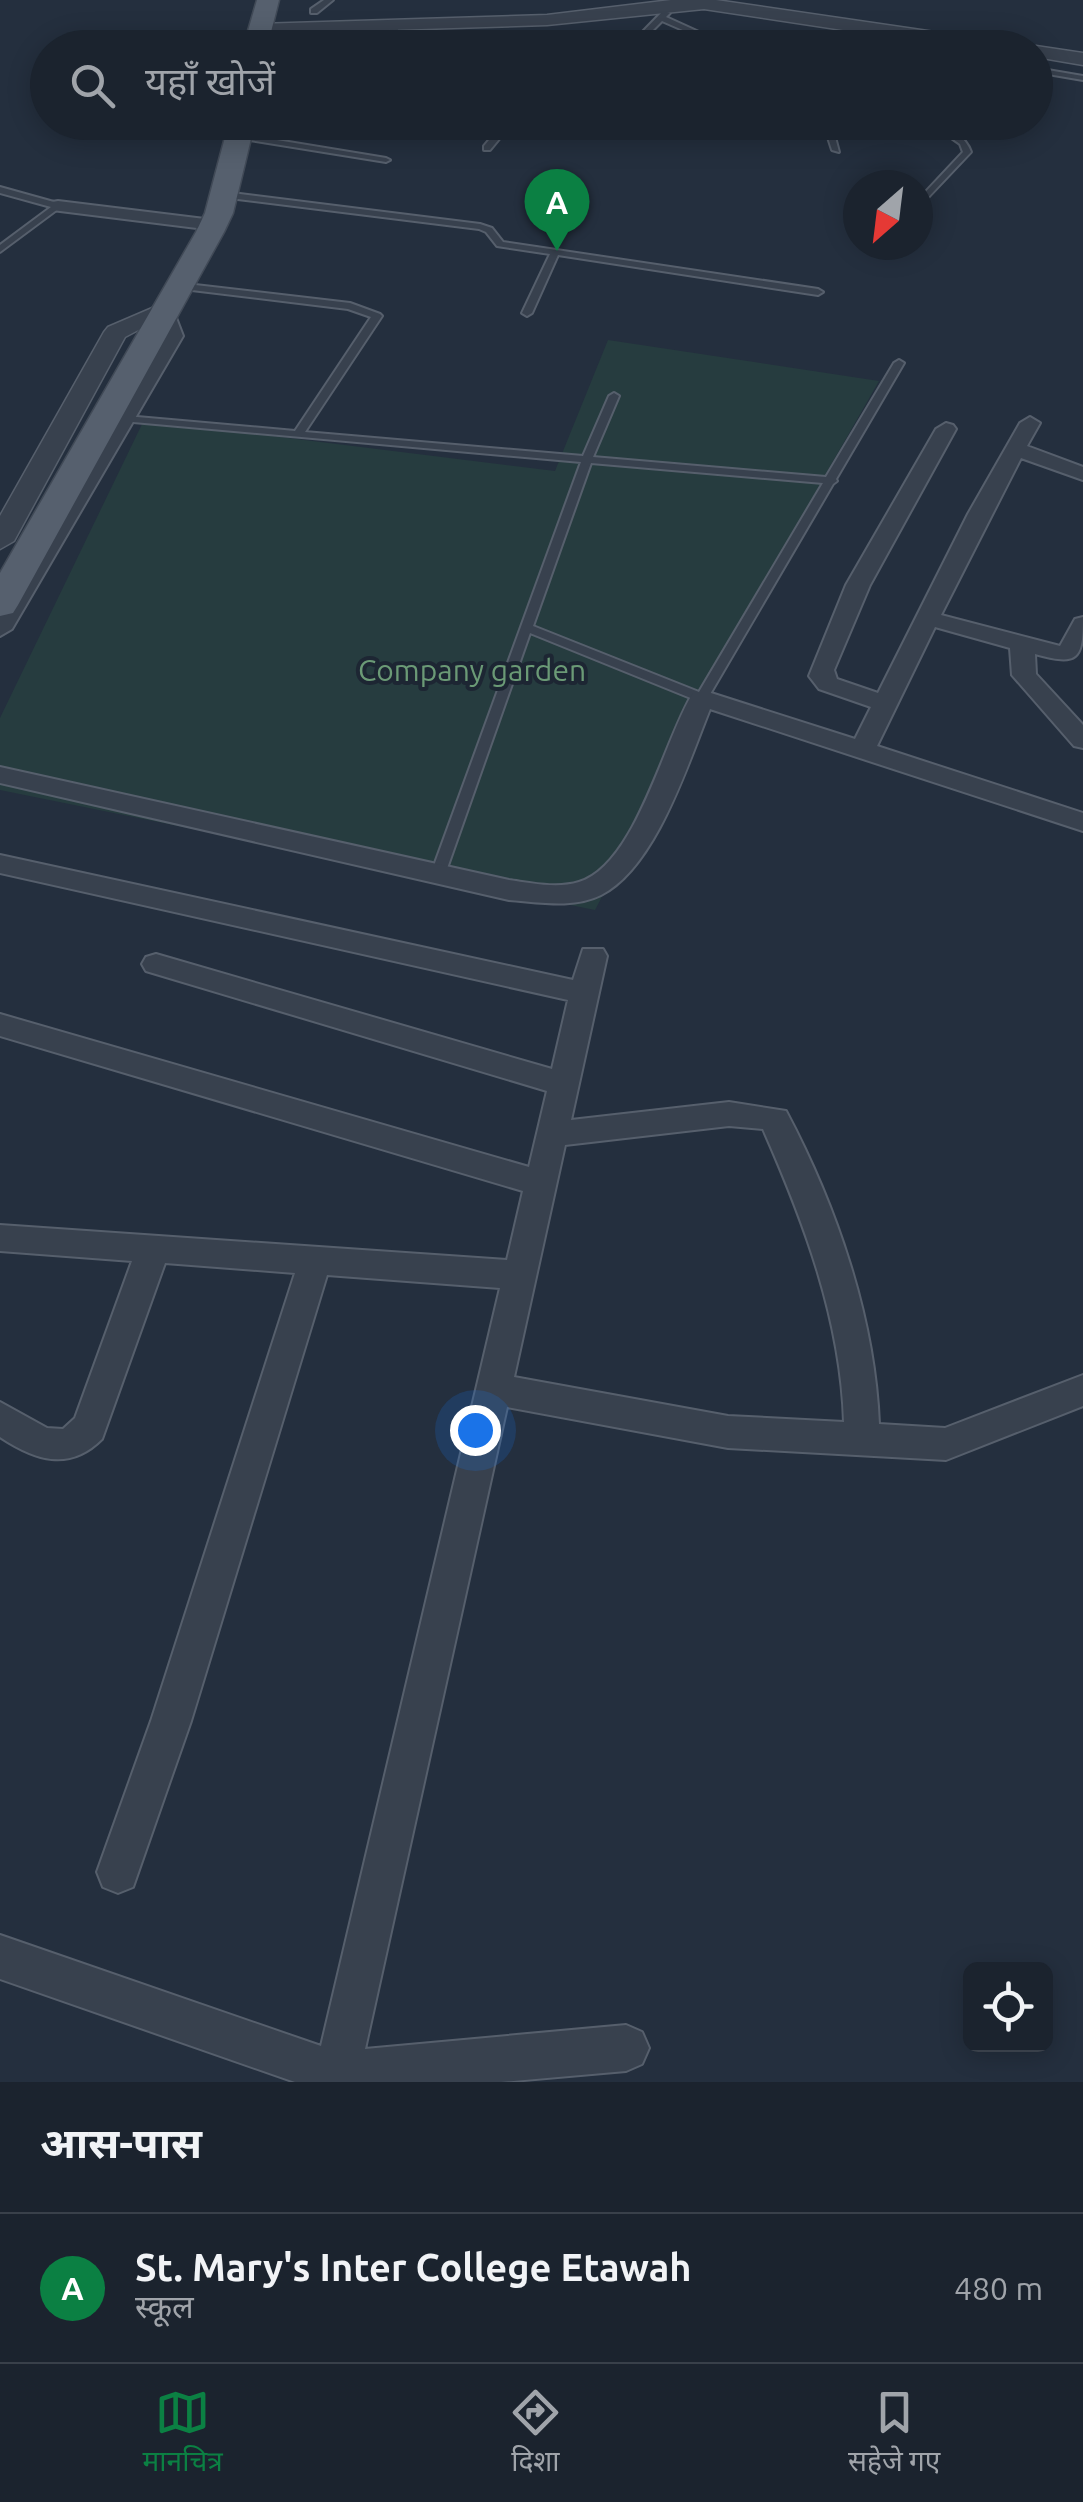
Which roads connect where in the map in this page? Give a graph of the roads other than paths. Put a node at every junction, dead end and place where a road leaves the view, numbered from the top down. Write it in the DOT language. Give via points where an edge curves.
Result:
graph roads {
  1 [pos="268,0"];
  2 [pos="329,0"];
  3 [pos="684,5"];
  4 [pos="314,11"];
  5 [pos="394,25"];
  6 [pos="259,30"];
  7 [pos="341,30"];
  8 [pos="394,30"];
  9 [pos="653,30"];
  10 [pos="711,30"];
  11 [pos="869,30"];
  12 [pos="1053,55"];
  13 [pos="1083,59"];
  14 [pos="1053,73"];
  15 [pos="1083,78"];
  16 [pos="238,140"];
  17 [pos="292,140"];
  18 [pos="494,140"];
  19 [pos="833,140"];
  20 [pos="960,140"];
  21 [pos="487,148"];
  22 [pos="836,150"];
  23 [pos="386,160"];
  24 [pos="933,189"];
  25 [pos="0,190"];
  26 [pos="58,206"];
  27 [pos="218,210"];
  28 [pos="0,249"];
  29 [pos="555,252"];
  30 [pos="818,292"];
  31 [pos="171,298"];
  32 [pos="526,313"];
  33 [pos="899,363"];
  34 [pos="614,396"];
  35 [pos="126,419"];
  36 [pos="1030,423"];
  37 [pos="946,429"];
  38 [pos="298,434"];
  39 [pos="1016,449"];
  40 [pos="587,459"];
  41 [pos="1083,474"];
  42 [pos="832,481"];
  43 [pos="0,541"];
  44 [pos="0,605"];
  45 [pos="930,619"];
  46 [pos="1083,624"];
  47 [pos="526,626"];
  48 [pos="0,630"];
  49 [pos="1022,644"];
  50 [pos="702,698"];
  51 [pos="886,704"];
  52 [pos="1083,740"];
  53 [pos="862,752"];
  54 [pos="0,775"];
  55 [pos="1083,822"];
  56 [pos="0,864"];
  57 [pos="438,874"];
  58 [pos="593,956"];
  59 [pos="156,964"];
  60 [pos="585,993"];
  61 [pos="0,1026"];
  62 [pos="564,1084"];
  63 [pos="552,1136"];
  64 [pos="541,1182"];
  65 [pos="0,1238"];
  66 [pos="153,1249"];
  67 [pos="314,1260"];
  68 [pos="520,1276"];
  69 [pos="494,1389"];
  70 [pos="1083,1390"];
  71 [pos="0,1418"];
  72 [pos="862,1440"];
  73 [pos="118,1872"];
  74 [pos="0,1956"];
  75 [pos="626,2048"];
  76 [pos="336,2078"];
  1 -- 6 [label="main road"];
  2 -- 4 [label="lane"];
  3 -- 5 [label="street" via="547,20"];
  3 -- 9 [label="lane"];
  3 -- 10 [label="lane"];
  3 -- 11 [label="street"];
  5 -- 7 [label="street"];
  5 -- 8 [label="lane"];
  12 -- 13 [label="street"];
  14 -- 15 [label="lane"];
  16 -- 27 [label="main road"];
  17 -- 23 [label="lane"];
  18 -- 21 [label="lane"];
  19 -- 22 [label="lane"];
  20 -- 24 [label="lane" via="967,152"];
  25 -- 26 [label="lane"];
  26 -- 27 [label="street"];
  26 -- 28 [label="lane"];
  27 -- 29 [label="lane" via="480,228 500,244"];
  27 -- 31 [label="main road"];
  29 -- 30 [label="lane"];
  29 -- 32 [label="lane"];
  31 -- 35 [label="street" via="173,336"];
  31 -- 38 [label="lane" via="350,306 377,316"];
  31 -- 43 [label="street" via="116,332"];
  31 -- 44 [label="main road"];
  33 -- 42 [label="lane"];
  34 -- 40 [label="lane"];
  35 -- 38 [label="lane"];
  35 -- 48 [label="street"];
  36 -- 39 [label="street"];
  37 -- 51 [label="street" via="858,585 822,670 828,684"];
  38 -- 40 [label="lane"];
  39 -- 41 [label="street"];
  39 -- 45 [label="street"];
  40 -- 42 [label="lane"];
  40 -- 47 [label="lane"];
  42 -- 50 [label="lane"];
  45 -- 49 [label="street"];
  45 -- 51 [label="street"];
  46 -- 49 [label="street" via="1067,653"];
  47 -- 50 [label="lane"];
  47 -- 57 [label="lane"];
  49 -- 52 [label="street" via="1024,675"];
  50 -- 53 [label="street"];
  50 -- 57 [label="street" via="638,841 592,888 552,894"];
  51 -- 53 [label="street"];
  53 -- 55 [label="street"];
  54 -- 57 [label="street"];
  56 -- 60 [label="street"];
  58 -- 60 [label="street"];
  59 -- 62 [label="street"];
  60 -- 62 [label="street"];
  61 -- 64 [label="street"];
  62 -- 63 [label="street"];
  63 -- 64 [label="street"];
  63 -- 72 [label="street" via="721,1114 756,1112 774,1120 816,1212 854,1346"];
  64 -- 68 [label="street"];
  65 -- 66 [label="street"];
  66 -- 67 [label="street"];
  66 -- 71 [label="street" via="89,1428 77,1443 61,1448"];
  67 -- 68 [label="street"];
  67 -- 73 [label="street" via="172,1721"];
  68 -- 69 [label="street"];
  69 -- 72 [label="street" via="728,1432"];
  69 -- 76 [label="street"];
  70 -- 72 [label="street" via="946,1444"];
  74 -- 76 [label="street"];
  75 -- 76 [label="street"];
}
